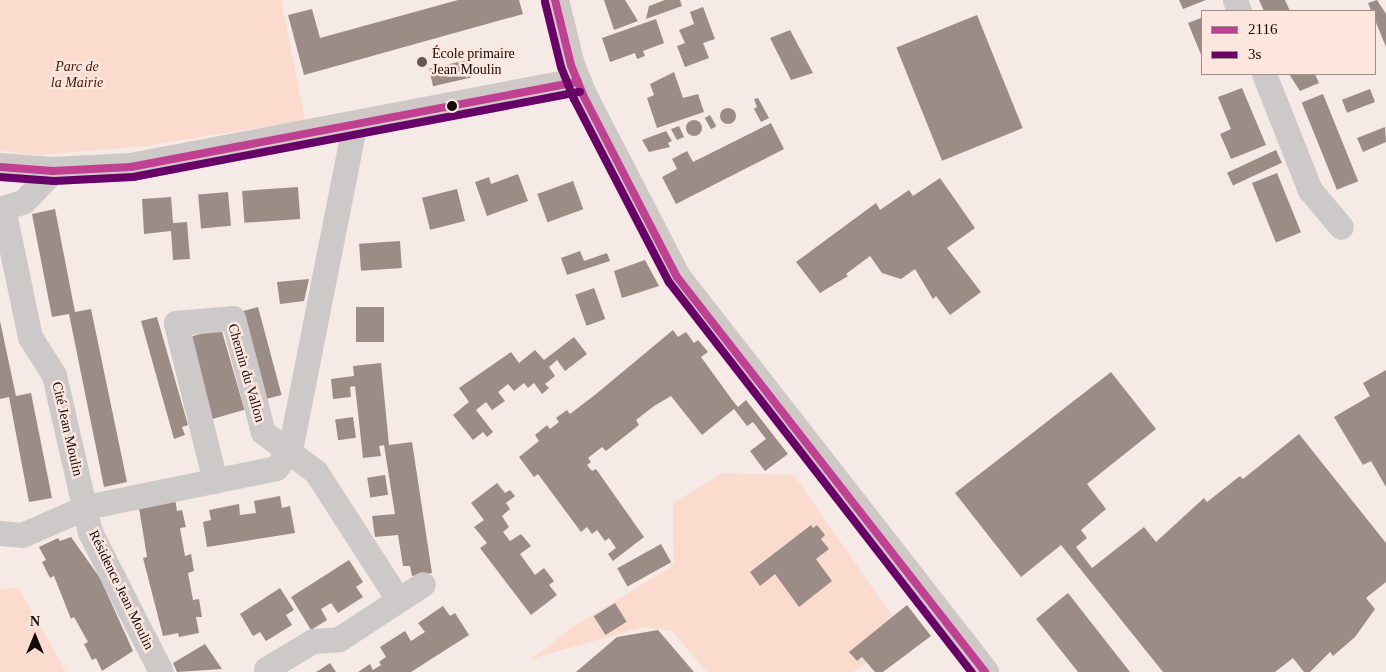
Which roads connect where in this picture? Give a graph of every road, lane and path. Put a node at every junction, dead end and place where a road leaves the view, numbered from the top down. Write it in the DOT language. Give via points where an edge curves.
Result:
graph roads {
  1 [pos="555,0"];
  2 [pos="1264,75"];
  3 [pos="578,82"];
  4 [pos="354,128"];
  5 [pos="0,167"];
  6 [pos="53,171"];
  7 [pos="2,209"];
  8 [pos="1341,227"];
  9 [pos="290,450"];
  10 [pos="215,481"];
  11 [pos="86,506"];
  12 [pos="0,533"];
  13 [pos="422,584"];
  14 [pos="398,599"];
  15 [pos="266,669"];
  16 [pos="161,672"];
  17 [pos="985,672"];
  1 -- 3 [label="street"];
  2 -- 8 [label="street" via="1310,190"];
  3 -- 4 [label="street"];
  3 -- 17 [label="street" via="676,277"];
  4 -- 6 [label="street" via="131,167"];
  4 -- 9 [label="street"];
  5 -- 6 [label="street"];
  6 -- 7 [label="street, Cité Jean Moulin" via="24,201"];
  7 -- 11 [label="street, Cité Jean Moulin" via="30,337 54,375"];
  9 -- 10 [label="street" via="276,468"];
  9 -- 10 [label="street, Chemin du Vallon" via="263,432 233,318 176,323"];
  9 -- 14 [label="street, Chemin du Vallon" via="316,472"];
  10 -- 11 [label="street"];
  11 -- 12 [label="street" via="22,536"];
  11 -- 16 [label="street, Résidence Jean Moulin" via="90,532"];
  13 -- 14 [label="street"];
  14 -- 15 [label="street" via="339,639 313,641"];
}
